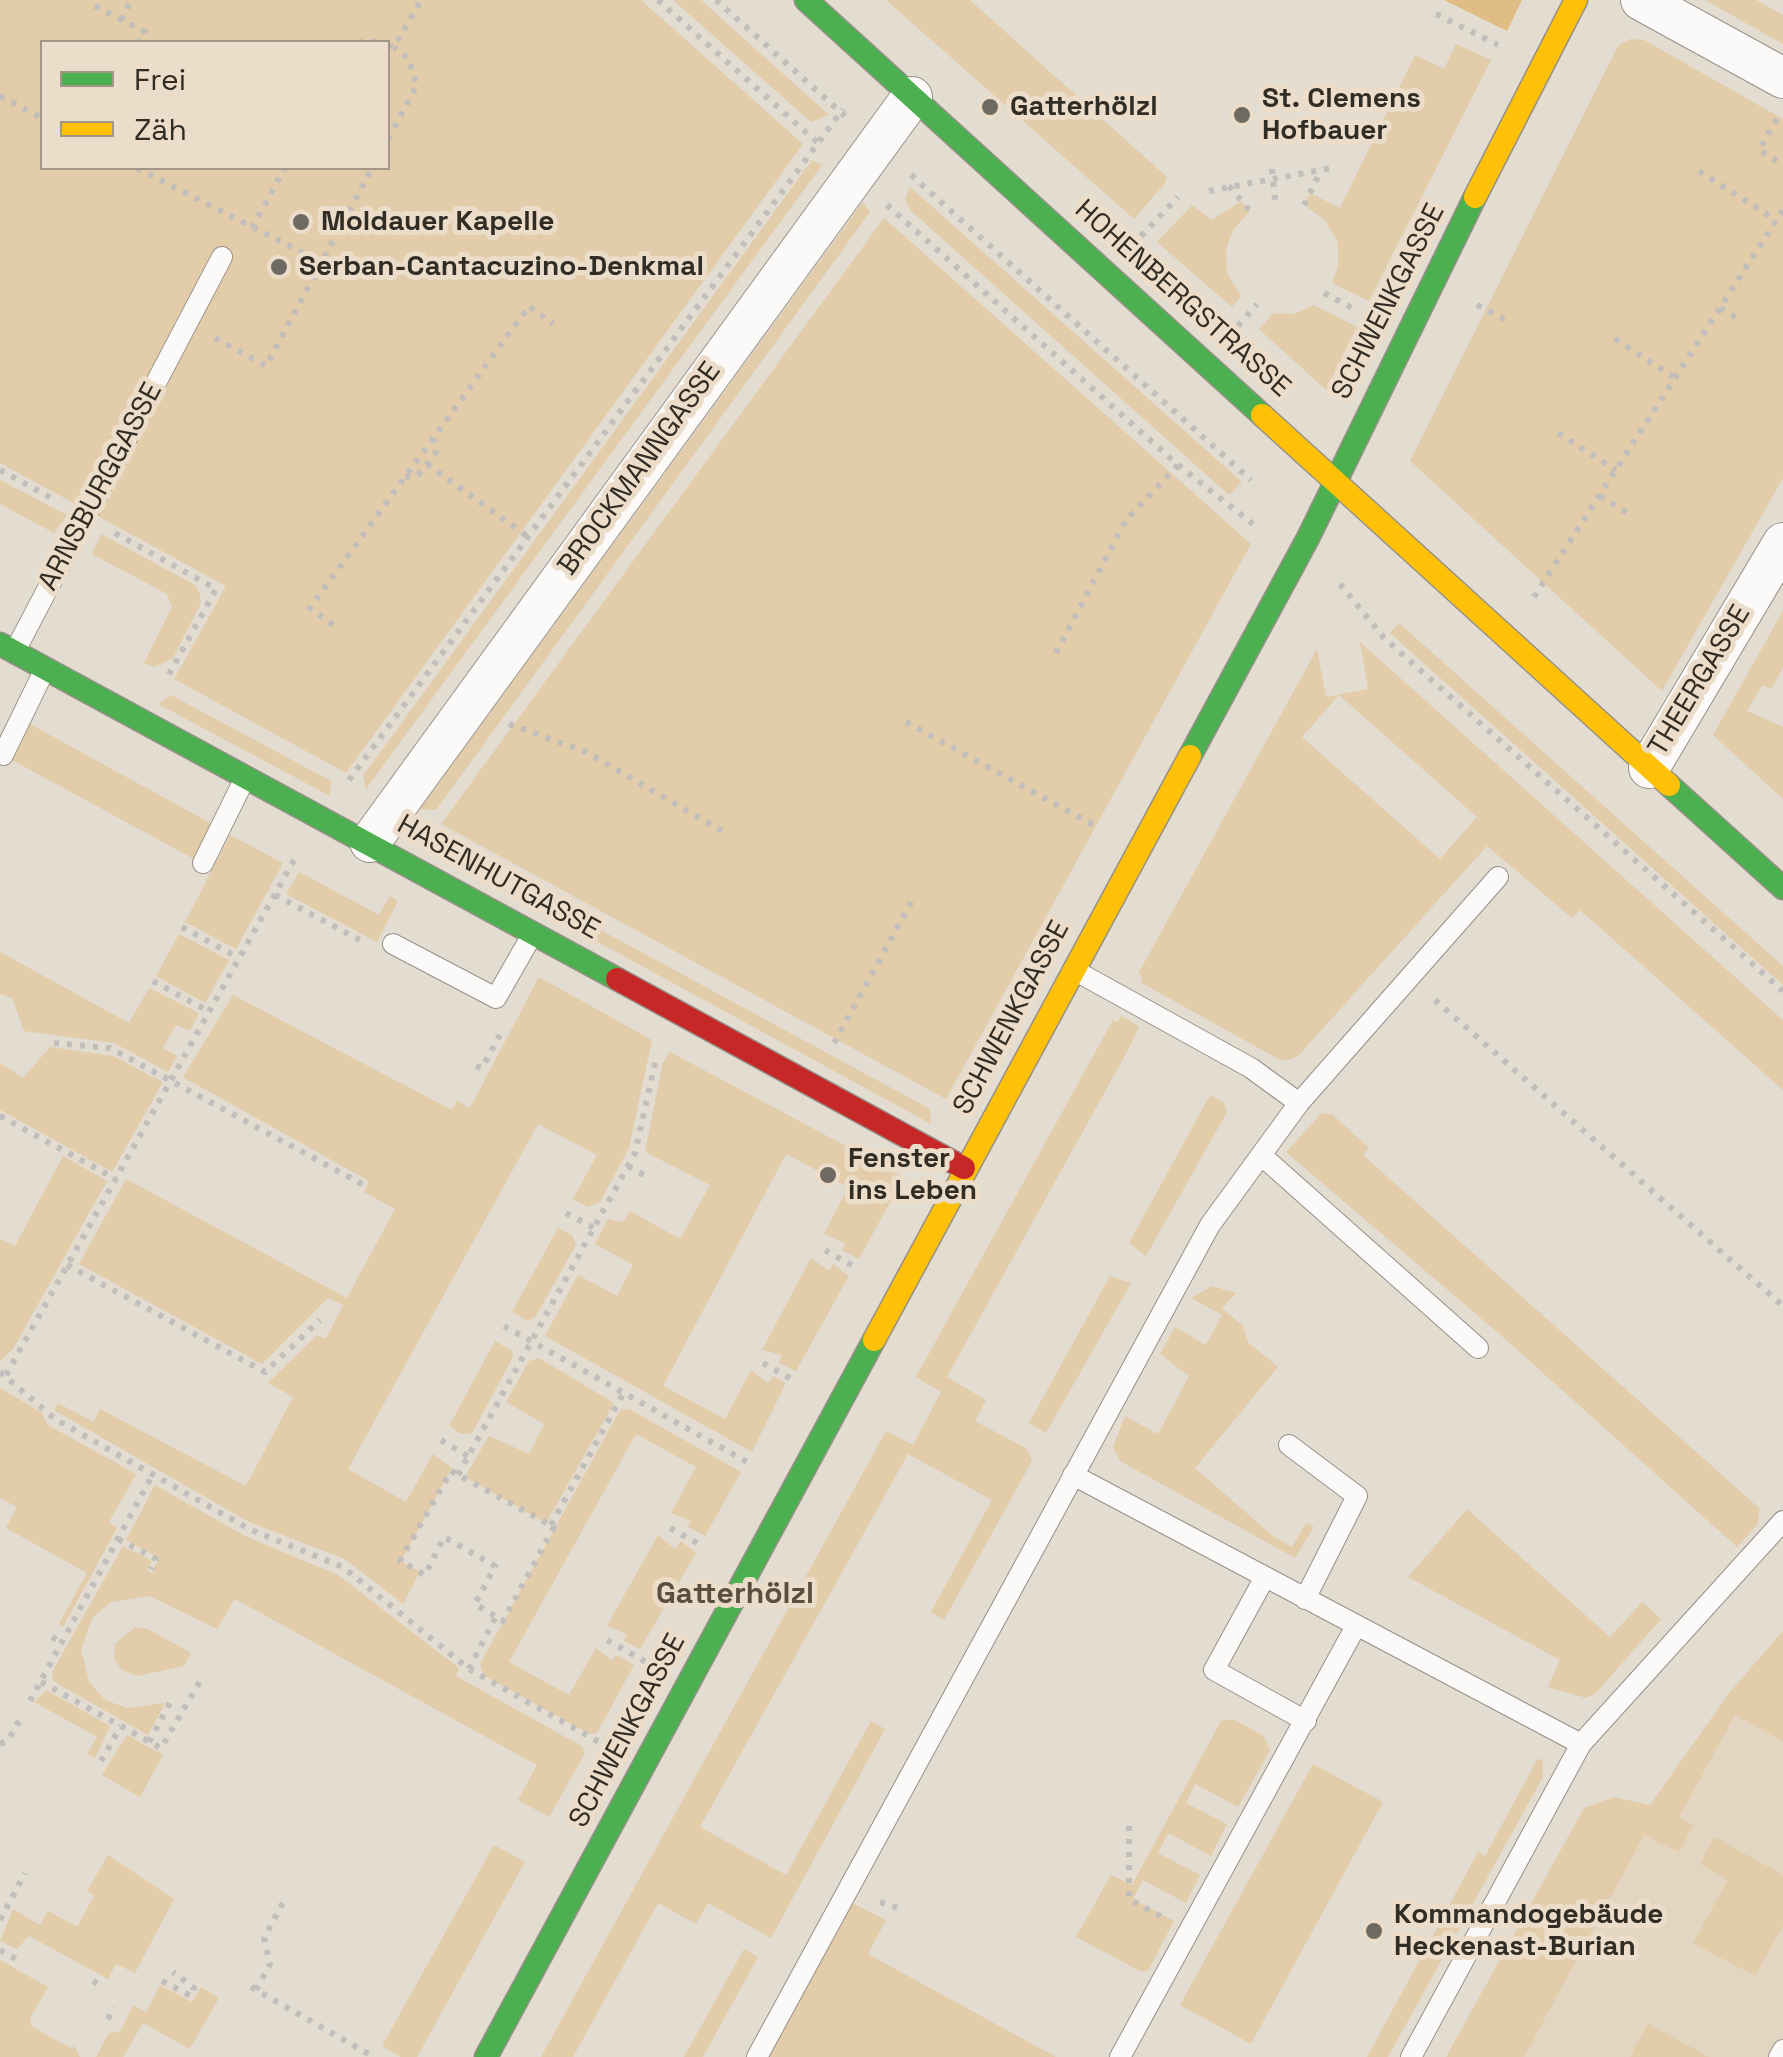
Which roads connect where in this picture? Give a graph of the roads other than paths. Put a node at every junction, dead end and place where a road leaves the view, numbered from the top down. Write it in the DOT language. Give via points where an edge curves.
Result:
graph roads {
  1 [pos="806,0"];
  2 [pos="1576,0"];
  3 [pos="1641,0"];
  4 [pos="1783,78"];
  5 [pos="912,97"];
  6 [pos="222,257"];
  7 [pos="1337,480"];
  8 [pos="1783,543"];
  9 [pos="7,648"];
  10 [pos="45,668"];
  11 [pos="3,755"];
  12 [pos="1648,768"];
  13 [pos="246,776"];
  14 [pos="370,842"];
  15 [pos="203,864"];
  16 [pos="1498,877"];
  17 [pos="1783,888"];
  18 [pos="534,932"];
  19 [pos="384,946"];
  20 [pos="1072,970"];
  21 [pos="1299,1103"];
  22 [pos="1261,1155"];
  23 [pos="964,1168"];
  24 [pos="1478,1348"];
  25 [pos="1289,1445"];
  26 [pos="1073,1476"];
  27 [pos="1783,1521"];
  28 [pos="1264,1577"];
  29 [pos="1305,1598"];
  30 [pos="1356,1626"];
  31 [pos="1306,1721"];
  32 [pos="1580,1744"];
  33 [pos="1783,2050"];
  34 [pos="486,2057"];
  35 [pos="757,2057"];
  36 [pos="1120,2057"];
  37 [pos="1411,2057"];
  38 [pos="1779,2057"];
  1 -- 5 [label="street, HOHENBERGSTRASSE"];
  2 -- 7 [label="street, SCHWENKGASSE"];
  3 -- 4 [label="street"];
  5 -- 7 [label="street, HOHENBERGSTRASSE"];
  5 -- 14 [label="street, BROCKMANNGASSE"];
  6 -- 9 [label="lane, ARNSBURGGASSE" via="86,516"];
  7 -- 12 [label="street, HOHENBERGSTRASSE"];
  7 -- 20 [label="street, SCHWENKGASSE"];
  8 -- 12 [label="street, THEERGASSE"];
  9 -- 10 [label="street, HASENHUTGASSE"];
  10 -- 11 [label="lane"];
  10 -- 13 [label="street, HASENHUTGASSE"];
  12 -- 17 [label="street, HOHENBERGSTRASSE"];
  13 -- 14 [label="street, HASENHUTGASSE"];
  13 -- 15 [label="lane"];
  14 -- 18 [label="street, HASENHUTGASSE"];
  16 -- 21 [label="lane"];
  18 -- 19 [label="lane" via="496,998"];
  18 -- 23 [label="street, HASENHUTGASSE"];
  20 -- 21 [label="lane" via="1251,1068"];
  20 -- 23 [label="street, SCHWENKGASSE"];
  21 -- 22 [label="lane"];
  22 -- 24 [label="lane"];
  22 -- 26 [label="lane" via="1210,1224"];
  23 -- 34 [label="street, SCHWENKGASSE"];
  25 -- 29 [label="lane" via="1357,1496"];
  26 -- 28 [label="lane"];
  26 -- 35 [label="lane"];
  27 -- 32 [label="lane"];
  28 -- 29 [label="lane"];
  28 -- 31 [label="lane" via="1214,1670"];
  29 -- 30 [label="lane"];
  30 -- 31 [label="lane"];
  30 -- 32 [label="lane"];
  31 -- 36 [label="lane"];
  32 -- 37 [label="lane"];
  33 -- 38 [label="lane"];
}
